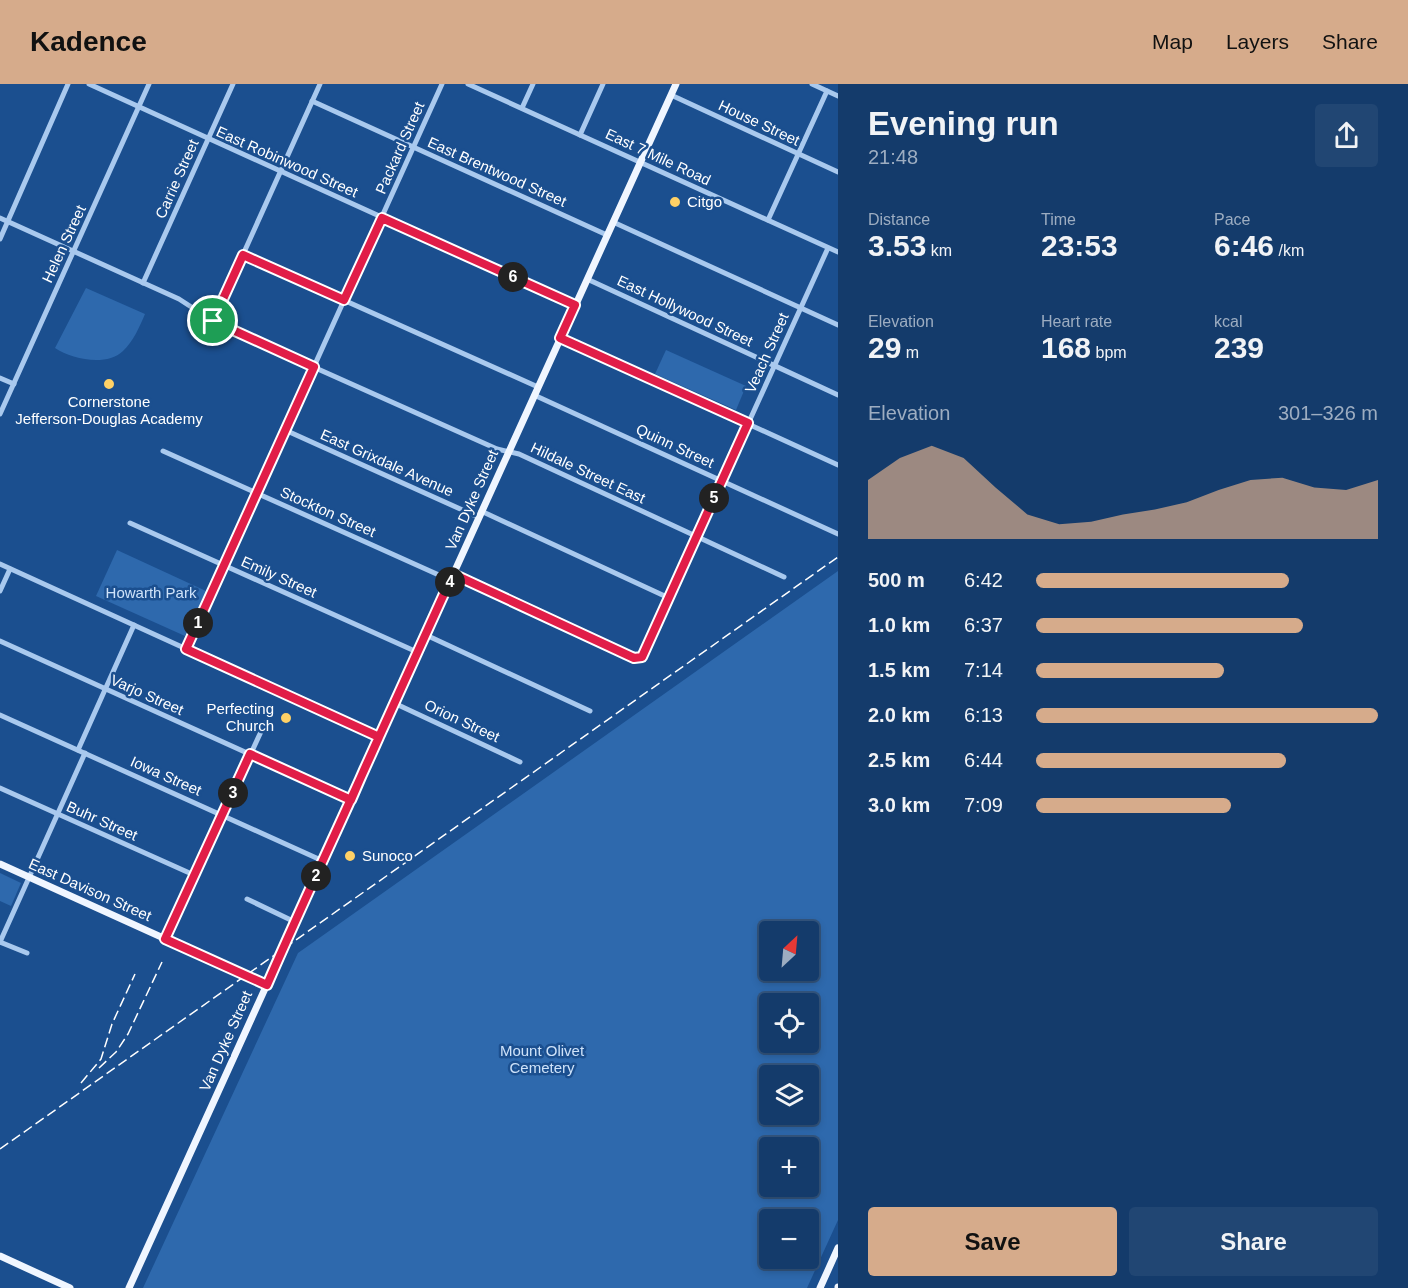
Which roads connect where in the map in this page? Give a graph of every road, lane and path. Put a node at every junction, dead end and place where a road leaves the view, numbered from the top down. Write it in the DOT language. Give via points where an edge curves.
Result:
graph roads {
  1 [pos="68,84"];
  2 [pos="89,84"];
  3 [pos="149,84"];
  4 [pos="233,84"];
  5 [pos="320,84"];
  6 [pos="442,84"];
  7 [pos="468,84"];
  8 [pos="533,84"];
  9 [pos="603,84"];
  10 [pos="676,84"];
  11 [pos="812,84"];
  12 [pos="827,91"];
  13 [pos="670,95"];
  14 [pos="838,96"];
  15 [pos="312,101"];
  16 [pos="139,107"];
  17 [pos="522,108"];
  18 [pos="580,135"];
  19 [pos="208,139"];
  20 [pos="414,147"];
  21 [pos="798,154"];
  22 [pos="640,162"];
  23 [pos="280,172"];
  24 [pos="838,172"];
  25 [pos="0,218"];
  26 [pos="382,218"];
  27 [pos="768,220"];
  28 [pos="8,221"];
  29 [pos="613,222"];
  30 [pos="607,235"];
  31 [pos="0,239"];
  32 [pos="828,248"];
  33 [pos="74,252"];
  34 [pos="838,252"];
  35 [pos="243,255"];
  36 [pos="587,279"];
  37 [pos="143,283"];
  38 [pos="344,300"];
  39 [pos="575,305"];
  40 [pos="801,308"];
  41 [pos="213,321"];
  42 [pos="838,325"];
  43 [pos="560,338"];
  44 [pos="775,366"];
  45 [pos="314,367"];
  46 [pos="0,378"];
  47 [pos="14,384"];
  48 [pos="538,387"];
  49 [pos="534,395"];
  50 [pos="838,395"];
  51 [pos="0,414"];
  52 [pos="748,423"];
  53 [pos="285,430"];
  54 [pos="163,451"];
  55 [pos="508,451"];
  56 [pos="838,465"];
  57 [pos="722,481"];
  58 [pos="257,493"];
  59 [pos="480,514"];
  60 [pos="130,523"];
  61 [pos="838,534"];
  62 [pos="697,536"];
  63 [pos="0,564"];
  64 [pos="224,565"];
  65 [pos="10,569"];
  66 [pos="452,577"];
  67 [pos="784,577"];
  68 [pos="0,591"];
  69 [pos="669,598"];
  70 [pos="134,625"];
  71 [pos="426,634"];
  72 [pos="0,641"];
  73 [pos="186,649"];
  74 [pos="417,652"];
  75 [pos="634,658"];
  76 [pos="105,689"];
  77 [pos="394,703"];
  78 [pos="590,711"];
  79 [pos="0,714"];
  80 [pos="265,723"];
  81 [pos="379,737"];
  82 [pos="78,750"];
  83 [pos="86,753"];
  84 [pos="250,754"];
  85 [pos="520,762"];
  86 [pos="0,788"];
  87 [pos="351,800"];
  88 [pos="58,814"];
  89 [pos="222,815"];
  90 [pos="323,861"];
  91 [pos="0,864"];
  92 [pos="194,875"];
  93 [pos="29,877"];
  94 [pos="247,899"];
  95 [pos="295,922"];
  96 [pos="165,939"];
  97 [pos="0,942"];
  98 [pos="27,953"];
  99 [pos="267,985"];
  100 [pos="838,1248"];
  101 [pos="0,1256"];
  102 [pos="70,1288"];
  103 [pos="129,1288"];
  104 [pos="820,1288"];
  1 -- 28 [label="street"];
  2 -- 16 [label="street, East Robinwood Street"];
  3 -- 16 [label="street, Helen Street"];
  4 -- 19 [label="street, Carrie Street"];
  5 -- 15 [label="street"];
  6 -- 20 [label="street, Packard Street"];
  7 -- 17 [label="street, East 7 Mile Road"];
  8 -- 17 [label="street"];
  9 -- 18 [label="street"];
  10 -- 13 [label="main road, Van Dyke Street"];
  11 -- 12 [label="street"];
  12 -- 14 [label="street"];
  12 -- 21 [label="street"];
  13 -- 21 [label="street, House Street"];
  13 -- 22 [label="main road, Van Dyke Street"];
  15 -- 20 [label="street, East Brentwood Street"];
  15 -- 23 [label="street"];
  16 -- 19 [label="street, East Robinwood Street"];
  16 -- 33 [label="street, Helen Street"];
  17 -- 18 [label="street, East 7 Mile Road"];
  18 -- 22 [label="street, East 7 Mile Road"];
  19 -- 23 [label="street, East Robinwood Street"];
  19 -- 37 [label="street, Carrie Street"];
  20 -- 26 [label="street, Packard Street"];
  20 -- 30 [label="street, East Brentwood Street"];
  21 -- 24 [label="street, House Street"];
  21 -- 27 [label="street"];
  22 -- 27 [label="street, East 7 Mile Road"];
  22 -- 29 [label="main road, Van Dyke Street"];
  23 -- 26 [label="street, East Robinwood Street"];
  23 -- 35 [label="street"];
  25 -- 28 [label="street, Hildale Street East"];
  26 -- 38 [label="street, Packard Street"];
  26 -- 39 [label="street, East Robinwood Street"];
  27 -- 32 [label="street, East 7 Mile Road"];
  28 -- 31 [label="street"];
  28 -- 33 [label="street, Hildale Street East"];
  29 -- 30 [label="main road, Van Dyke Street"];
  29 -- 40 [label="street"];
  30 -- 36 [label="main road, Van Dyke Street"];
  32 -- 34 [label="street, East 7 Mile Road"];
  32 -- 40 [label="street, Veach Street"];
  33 -- 37 [label="street, Hildale Street East"];
  33 -- 47 [label="street, Helen Street"];
  35 -- 38 [label="street"];
  35 -- 41 [label="street"];
  36 -- 39 [label="main road, Van Dyke Street"];
  36 -- 44 [label="street, East Hollywood Street"];
  37 -- 41 [label="street, Hildale Street East" via="179,299"];
  38 -- 45 [label="street, Packard Street"];
  38 -- 48 [label="street"];
  39 -- 43 [label="main road, Van Dyke Street"];
  40 -- 42 [label="street"];
  40 -- 44 [label="street, Veach Street"];
  41 -- 45 [label="street, Hildale Street East"];
  43 -- 48 [label="main road, Van Dyke Street"];
  43 -- 52 [label="street"];
  44 -- 50 [label="street, East Hollywood Street"];
  44 -- 52 [label="street, Veach Street"];
  45 -- 53 [label="street, Packard Street"];
  45 -- 55 [label="street, Hildale Street East"];
  46 -- 47 [label="street"];
  47 -- 51 [label="street, Helen Street"];
  48 -- 49 [label="main road, Van Dyke Street"];
  49 -- 55 [label="main road, Van Dyke Street"];
  49 -- 57 [label="street, Quinn Street"];
  52 -- 56 [label="street"];
  52 -- 57 [label="street, Veach Street"];
  53 -- 58 [label="street, Packard Street"];
  53 -- 59 [label="street, East Grixdale Avenue"];
  54 -- 58 [label="street, Stockton Street"];
  55 -- 59 [label="main road, Van Dyke Street"];
  55 -- 62 [label="street, Hildale Street East"];
  57 -- 61 [label="street, Quinn Street"];
  57 -- 62 [label="street, Veach Street"];
  58 -- 64 [label="street, Packard Street"];
  58 -- 66 [label="street, Stockton Street"];
  59 -- 66 [label="main road, Van Dyke Street"];
  59 -- 69 [label="street, East Grixdale Avenue"];
  60 -- 64 [label="street, Emily Street"];
  62 -- 67 [label="street, Hildale Street East"];
  62 -- 69 [label="street, Veach Street"];
  63 -- 65 [label="street"];
  64 -- 73 [label="street, Packard Street"];
  64 -- 74 [label="street, Emily Street"];
  65 -- 68 [label="street"];
  65 -- 70 [label="street"];
  66 -- 71 [label="main road, Van Dyke Street"];
  66 -- 75 [label="street, Stockton Street"];
  69 -- 75 [label="street, Veach Street" via="644,654"];
  70 -- 73 [label="street"];
  70 -- 76 [label="street"];
  71 -- 74 [label="main road, Van Dyke Street"];
  71 -- 78 [label="street"];
  72 -- 76 [label="street, Varjo Street"];
  73 -- 81 [label="street"];
  74 -- 77 [label="main road, Van Dyke Street"];
  76 -- 82 [label="street"];
  76 -- 84 [label="street, Varjo Street"];
  77 -- 81 [label="main road, Van Dyke Street"];
  77 -- 85 [label="street, Orion Street"];
  79 -- 82 [label="street, Iowa Street"];
  80 -- 84 [label="street"];
  81 -- 87 [label="main road, Van Dyke Street"];
  82 -- 83 [label="street, Iowa Street"];
  83 -- 88 [label="street"];
  83 -- 89 [label="street, Iowa Street"];
  84 -- 87 [label="street, Varjo Street"];
  84 -- 89 [label="street"];
  86 -- 88 [label="street, Buhr Street"];
  87 -- 90 [label="main road, Van Dyke Street"];
  88 -- 92 [label="street, Buhr Street"];
  88 -- 93 [label="street"];
  89 -- 90 [label="street, Iowa Street"];
  89 -- 92 [label="street"];
  90 -- 95 [label="main road, Van Dyke Street"];
  91 -- 93 [label="main road, East Davison Street"];
  92 -- 96 [label="street"];
  93 -- 96 [label="main road, East Davison Street"];
  93 -- 97 [label="street"];
  94 -- 95 [label="street"];
  95 -- 99 [label="main road, Van Dyke Street"];
  96 -- 99 [label="main road, East Davison Street"];
  97 -- 98 [label="street"];
  99 -- 103 [label="main road, Van Dyke Street"];
  100 -- 104 [label="main road"];
  101 -- 102 [label="main road"];
}
